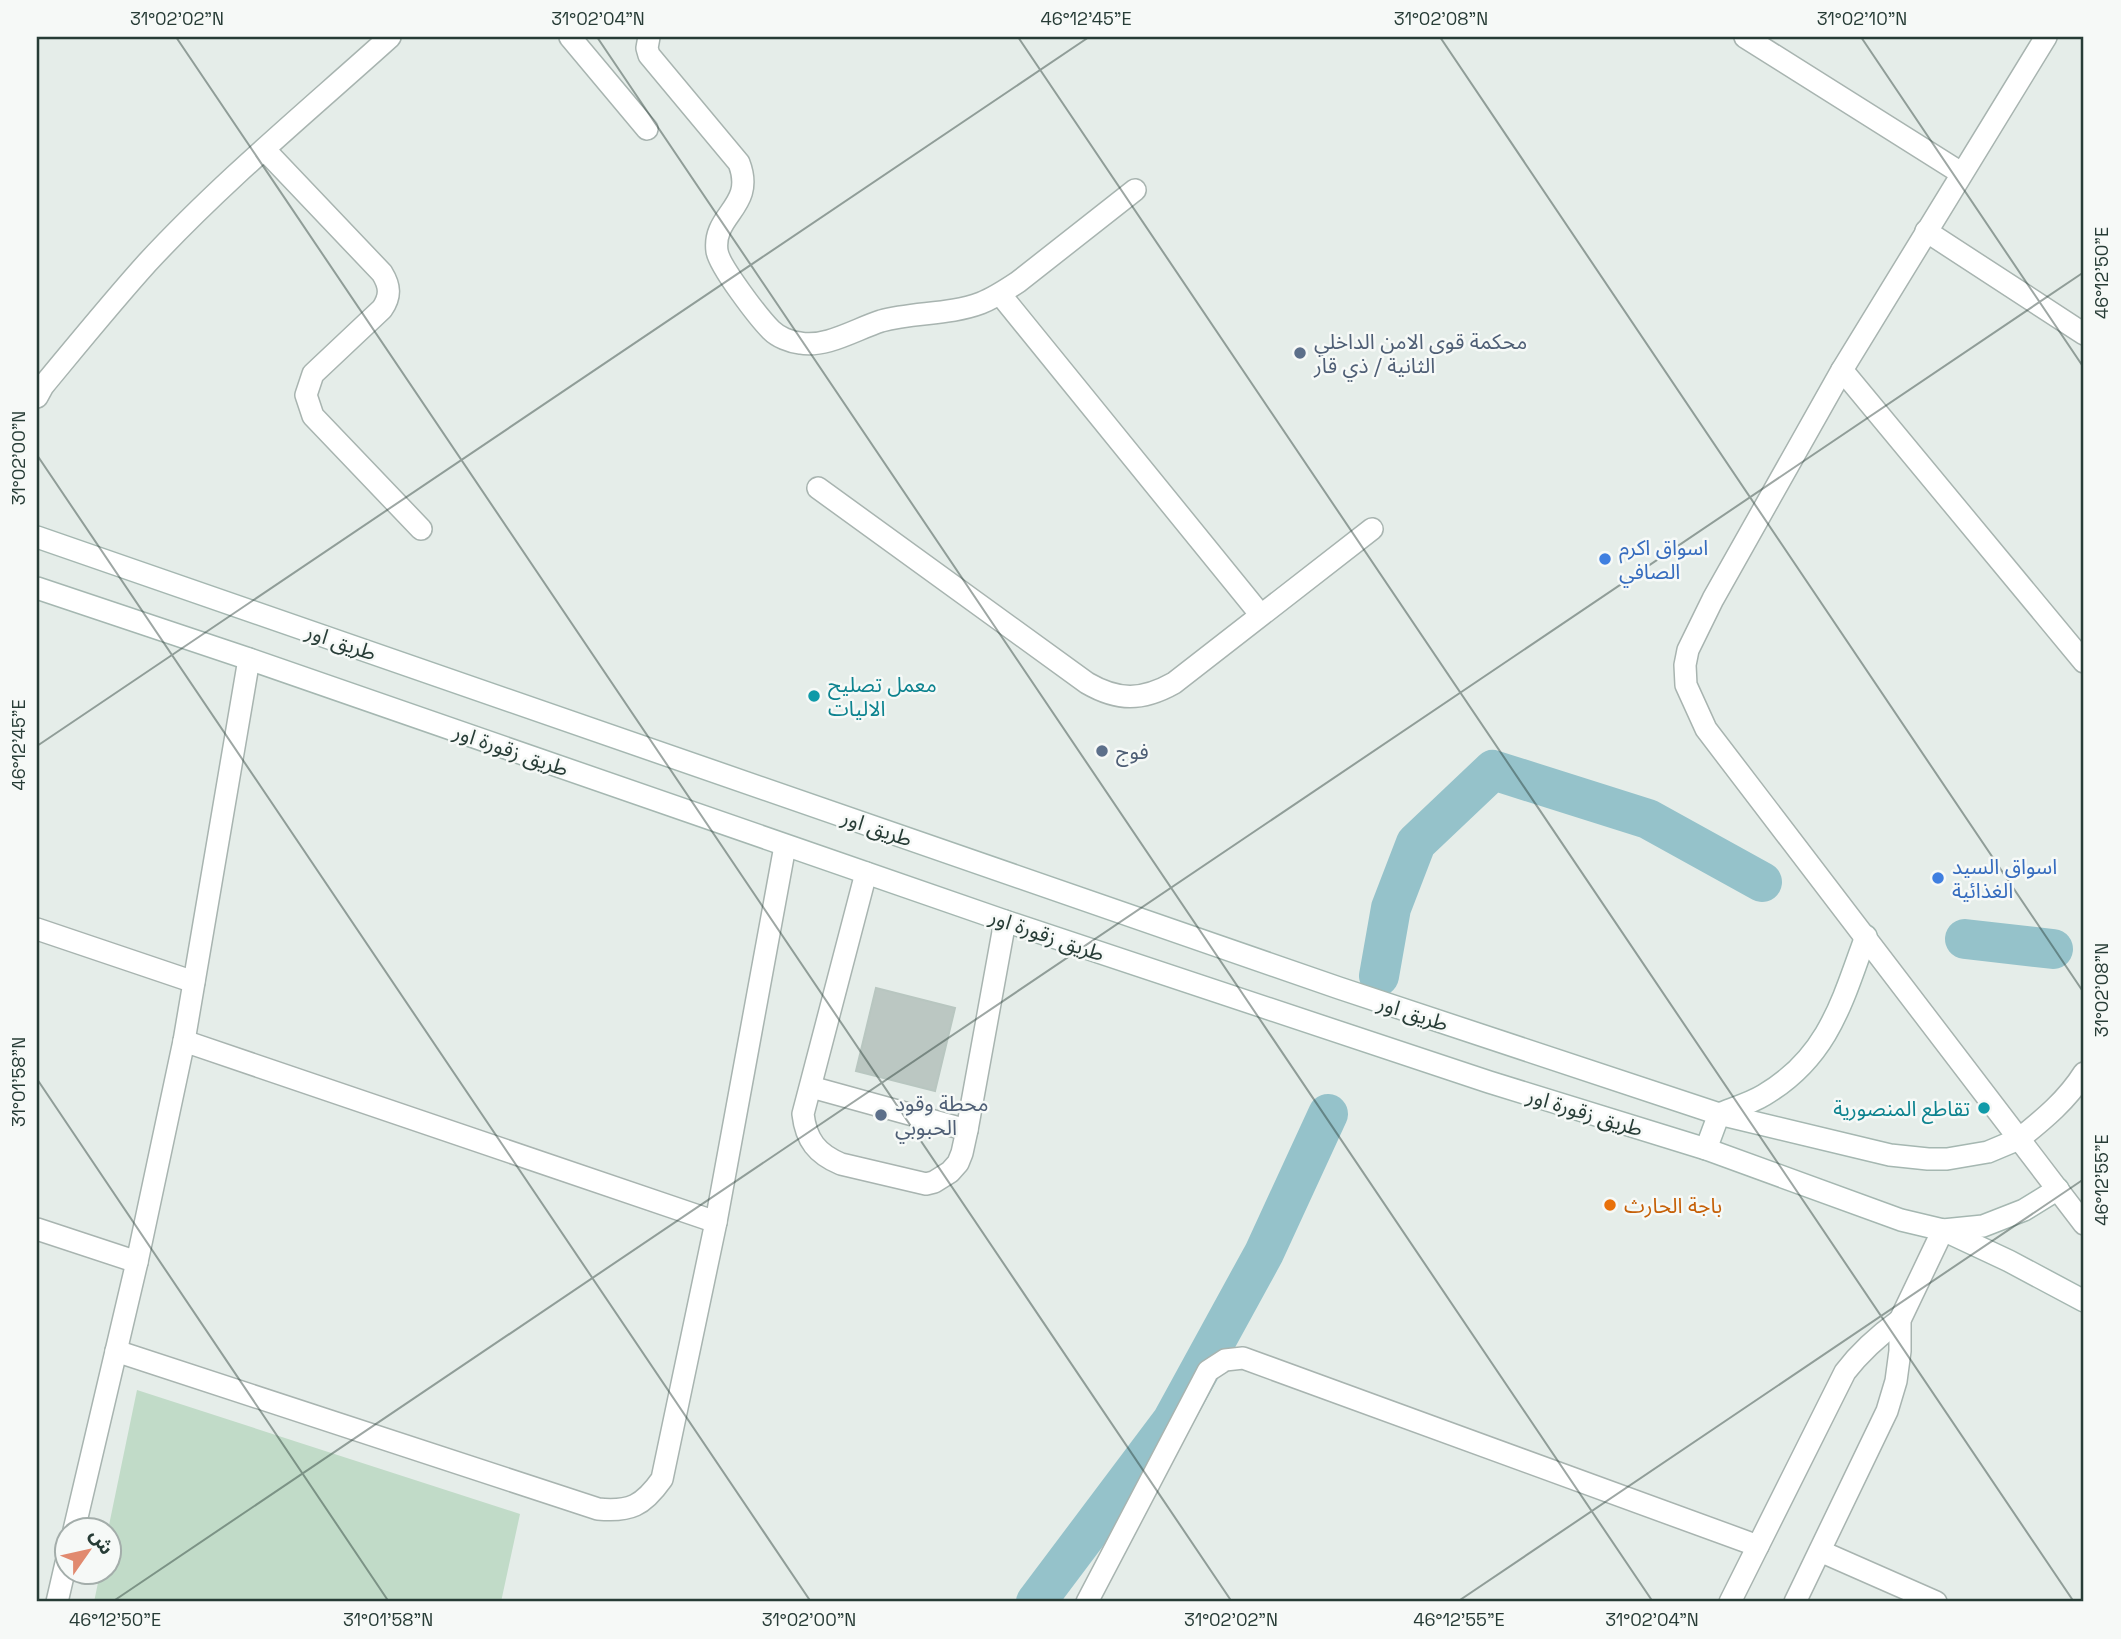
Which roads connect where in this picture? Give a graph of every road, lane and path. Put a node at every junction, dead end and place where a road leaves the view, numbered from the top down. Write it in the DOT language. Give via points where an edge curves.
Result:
graph roads {
  1 [pos="390,37"];
  2 [pos="570,37"];
  3 [pos="649,37"];
  4 [pos="1745,37"];
  5 [pos="2046,37"];
  6 [pos="647,129"];
  7 [pos="265,150"];
  8 [pos="1961,173"];
  9 [pos="1135,190"];
  10 [pos="1926,231"];
  11 [pos="1000,294"];
  12 [pos="2084,334"];
  13 [pos="1842,370"];
  14 [pos="37,397"];
  15 [pos="818,488"];
  16 [pos="421,529"];
  17 [pos="1372,529"];
  18 [pos="37,537"];
  19 [pos="37,588"];
  20 [pos="1260,614"];
  21 [pos="249,660"];
  22 [pos="2084,662"];
  23 [pos="785,846"];
  24 [pos="866,873"];
  25 [pos="1006,921"];
  26 [pos="37,929"];
  27 [pos="1866,936"];
  28 [pos="194,982"];
  29 [pos="184,1041"];
  30 [pos="2084,1073"];
  31 [pos="811,1087"];
  32 [pos="1719,1114"];
  33 [pos="967,1130"];
  34 [pos="2019,1139"];
  35 [pos="1706,1149"];
  36 [pos="2058,1189"];
  37 [pos="716,1222"];
  38 [pos="2084,1224"];
  39 [pos="37,1229"];
  40 [pos="1943,1230"];
  41 [pos="137,1262"];
  42 [pos="2084,1301"];
  43 [pos="1900,1320"];
  44 [pos="116,1351"];
  45 [pos="78,1516"];
  46 [pos="1758,1546"];
  47 [pos="1820,1551"];
  48 [pos="1087,1602"];
  49 [pos="1730,1602"];
  50 [pos="1795,1602"];
  51 [pos="1936,1602"];
  1 -- 7 [label="street"];
  2 -- 6 [label="street"];
  3 -- 11 [label="street" via="649,55 739,163 740,199 720,227 717,251 721,265 771,330 786,339 812,344 883,320 960,309"];
  4 -- 8 [label="street"];
  5 -- 8 [label="street"];
  7 -- 14 [label="street" via="147,263"];
  7 -- 16 [label="street" via="387,281 389,292 382,309 313,374 306,395 313,416"];
  8 -- 10 [label="street"];
  9 -- 11 [label="street"];
  10 -- 12 [label="street"];
  10 -- 13 [label="street"];
  11 -- 20 [label="street"];
  13 -- 22 [label="street"];
  13 -- 27 [label="street" via="1713,599 1685,665 1686,685 1706,729"];
  15 -- 20 [label="street" via="1087,683 1113,695 1143,696 1160,691"];
  17 -- 20 [label="street"];
  18 -- 32 [label="street, طريق اور" via="1339,988"];
  19 -- 21 [label="street, طريق زقورة اور"];
  21 -- 23 [label="street, طريق زقورة اور"];
  21 -- 28 [label="street"];
  23 -- 24 [label="street, طريق زقورة اور"];
  23 -- 37 [label="street"];
  24 -- 25 [label="street, طريق زقورة اور"];
  24 -- 31 [label="street"];
  25 -- 33 [label="street"];
  25 -- 35 [label="street, طريق زقورة اور"];
  26 -- 28 [label="street"];
  27 -- 32 [label="street" via="1825,1038 1797,1072 1762,1097"];
  27 -- 34 [label="street"];
  28 -- 29 [label="street"];
  29 -- 37 [label="street"];
  29 -- 41 [label="street"];
  30 -- 34 [label="street, طريق اور" via="2072,1091"];
  31 -- 33 [label="street"];
  31 -- 33 [label="street" via="803,1114 809,1140 817,1151 841,1164 934,1182 958,1163"];
  32 -- 34 [label="street, طريق اور" via="1890,1155 1927,1159 1987,1152"];
  32 -- 35 [label="street"];
  34 -- 36 [label="street"];
  35 -- 40 [label="street, طريق زقورة اور" via="1901,1220"];
  36 -- 38 [label="street"];
  36 -- 40 [label="street, طريق زقورة اور" via="2024,1210 1983,1226"];
  37 -- 44 [label="street" via="662,1479 651,1495 635,1506 617,1510 598,1508"];
  39 -- 41 [label="street"];
  40 -- 42 [label="street"];
  40 -- 43 [label="street"];
  41 -- 44 [label="street"];
  43 -- 46 [label="street" via="1861,1352 1846,1372"];
  43 -- 47 [label="street" via="1899,1361 1887,1411"];
  44 -- 45 [label="street"];
  46 -- 48 [label="street" via="1243,1358 1225,1360 1208,1371"];
  46 -- 49 [label="street"];
  47 -- 50 [label="street"];
  47 -- 51 [label="street"];
}
